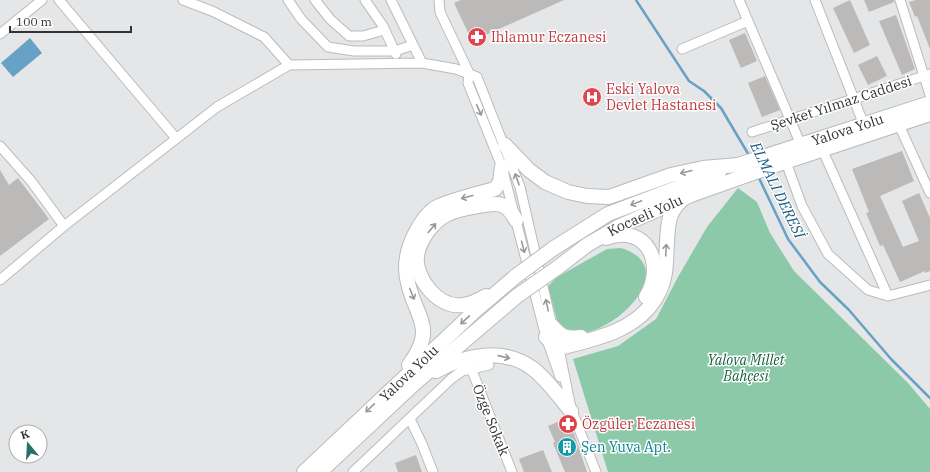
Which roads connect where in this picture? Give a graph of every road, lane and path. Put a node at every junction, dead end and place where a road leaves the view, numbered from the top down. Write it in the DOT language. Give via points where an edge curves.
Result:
graph roads {
  1 [pos="42,0"];
  2 [pos="59,0"];
  3 [pos="183,0"];
  4 [pos="288,0"];
  5 [pos="315,0"];
  6 [pos="365,0"];
  7 [pos="391,0"];
  8 [pos="439,0"];
  9 [pos="738,0"];
  10 [pos="815,0"];
  11 [pos="900,0"];
  12 [pos="748,21"];
  13 [pos="384,30"];
  14 [pos="0,34"];
  15 [pos="413,45"];
  16 [pos="682,49"];
  17 [pos="395,51"];
  18 [pos="401,63"];
  19 [pos="422,63"];
  20 [pos="289,65"];
  21 [pos="469,73"];
  22 [pos="927,75"];
  23 [pos="930,95"];
  24 [pos="853,98"];
  25 [pos="930,104"];
  26 [pos="930,114"];
  27 [pos="791,120"];
  28 [pos="864,125"];
  29 [pos="899,125"];
  30 [pos="752,132"];
  31 [pos="175,137"];
  32 [pos="505,145"];
  33 [pos="801,145"];
  34 [pos="0,146"];
  35 [pos="822,149"];
  36 [pos="767,161"];
  37 [pos="786,162"];
  38 [pos="502,167"];
  39 [pos="740,171"];
  40 [pos="928,181"];
  41 [pos="930,193"];
  42 [pos="691,195"];
  43 [pos="516,220"];
  44 [pos="64,226"];
  45 [pos="587,245"];
  46 [pos="0,280"];
  47 [pos="930,285"];
  48 [pos="502,287"];
  49 [pos="888,296"];
  50 [pos="549,331"];
  51 [pos="559,348"];
  52 [pos="489,365"];
  53 [pos="470,368"];
  54 [pos="415,383"];
  55 [pos="392,388"];
  56 [pos="571,411"];
  57 [pos="410,419"];
  58 [pos="304,472"];
  59 [pos="320,472"];
  60 [pos="353,472"];
  61 [pos="433,472"];
  62 [pos="512,472"];
  63 [pos="596,472"];
  1 -- 14 [label="street"];
  2 -- 31 [label="street"];
  3 -- 20 [label="street" via="212,11 264,37"];
  4 -- 17 [label="street" via="301,19 328,47 354,51"];
  5 -- 13 [label="street" via="330,19 349,36 363,36"];
  6 -- 13 [label="street"];
  7 -- 15 [label="street"];
  8 -- 21 [label="street" via="440,12"];
  9 -- 12 [label="street"];
  10 -- 24 [label="street"];
  11 -- 22 [label="street"];
  12 -- 16 [label="street"];
  12 -- 27 [label="street"];
  13 -- 17 [label="street"];
  15 -- 17 [label="street"];
  15 -- 19 [label="street"];
  17 -- 18 [label="street"];
  18 -- 19 [label="street"];
  18 -- 20 [label="street"];
  19 -- 21 [label="street"];
  20 -- 31 [label="street" via="217,107"];
  21 -- 32 [label="street" via="477,77"];
  21 -- 38 [label="street, one-way" via="468,83"];
  22 -- 23 [label="street"];
  22 -- 24 [label="street, Şevket Yılmaz Caddesi"];
  24 -- 27 [label="street, Şevket Yılmaz Caddesi"];
  24 -- 28 [label="street"];
  25 -- 28 [label="highway, Yalova Yolu"];
  26 -- 29 [label="highway"];
  27 -- 30 [label="street, Şevket Yılmaz Caddesi"];
  27 -- 33 [label="street"];
  28 -- 33 [label="highway, Yalova Yolu"];
  29 -- 35 [label="highway"];
  29 -- 40 [label="street"];
  31 -- 44 [label="street"];
  39 -- 32 [label="highway, one-way" via="703,168 609,197 587,196 568,192 545,182 529,170"];
  50 -- 32 [label="street, one-way" via="520,187"];
  33 -- 36 [label="highway, Yalova Yolu"];
  34 -- 44 [label="street" via="31,181"];
  35 -- 37 [label="highway"];
  35 -- 49 [label="street"];
  36 -- 37 [label="highway"];
  36 -- 39 [label="highway"];
  37 -- 49 [label="street" via="802,206 828,254 868,290"];
  38 -- 43 [label="street"];
  38 -- 55 [label="highway, one-way" via="500,182 495,190 438,206 422,221 411,241 405,263 408,283 422,318 423,337 418,352"];
  39 -- 42 [label="highway, Kocaeli̇ Yolu"];
  39 -- 48 [label="highway, Yalova Yolu, one-way, bridge" via="657,194 608,214 554,248"];
  40 -- 41 [label="street"];
  42 -- 45 [label="highway, Kocaeli̇ Yolu" via="618,226"];
  51 -- 42 [label="highway, one-way" via="594,340 618,330 636,320 648,308 659,293 664,276 668,222 674,207"];
  48 -- 43 [label="highway, one-way" via="480,300 462,305 448,303 435,296 426,285 417,269 417,256 422,241 432,226 444,216 462,209 499,203 509,208"];
  43 -- 50 [label="street, one-way"];
  44 -- 46 [label="street"];
  45 -- 50 [label="highway" via="618,234 635,237 652,255 655,266 651,289 633,314 607,329 570,338"];
  45 -- 54 [label="highway, Kocaeli̇ Yolu, bridge" via="517,296"];
  47 -- 49 [label="street"];
  48 -- 55 [label="highway, Yalova Yolu, one-way"];
  50 -- 51 [label="highway" via="556,347"];
  50 -- 56 [label="street"];
  51 -- 56 [label="street"];
  52 -- 53 [label="street"];
  53 -- 57 [label="street" via="451,379"];
  53 -- 62 [label="street, Özge Sokak"];
  54 -- 56 [label="highway, one-way" via="440,369 467,359 483,355 499,356 517,360 532,368"];
  54 -- 59 [label="highway"];
  55 -- 58 [label="highway, Yalova Yolu, one-way"];
  56 -- 63 [label="street"];
  57 -- 60 [label="street"];
  57 -- 61 [label="street"];
}
